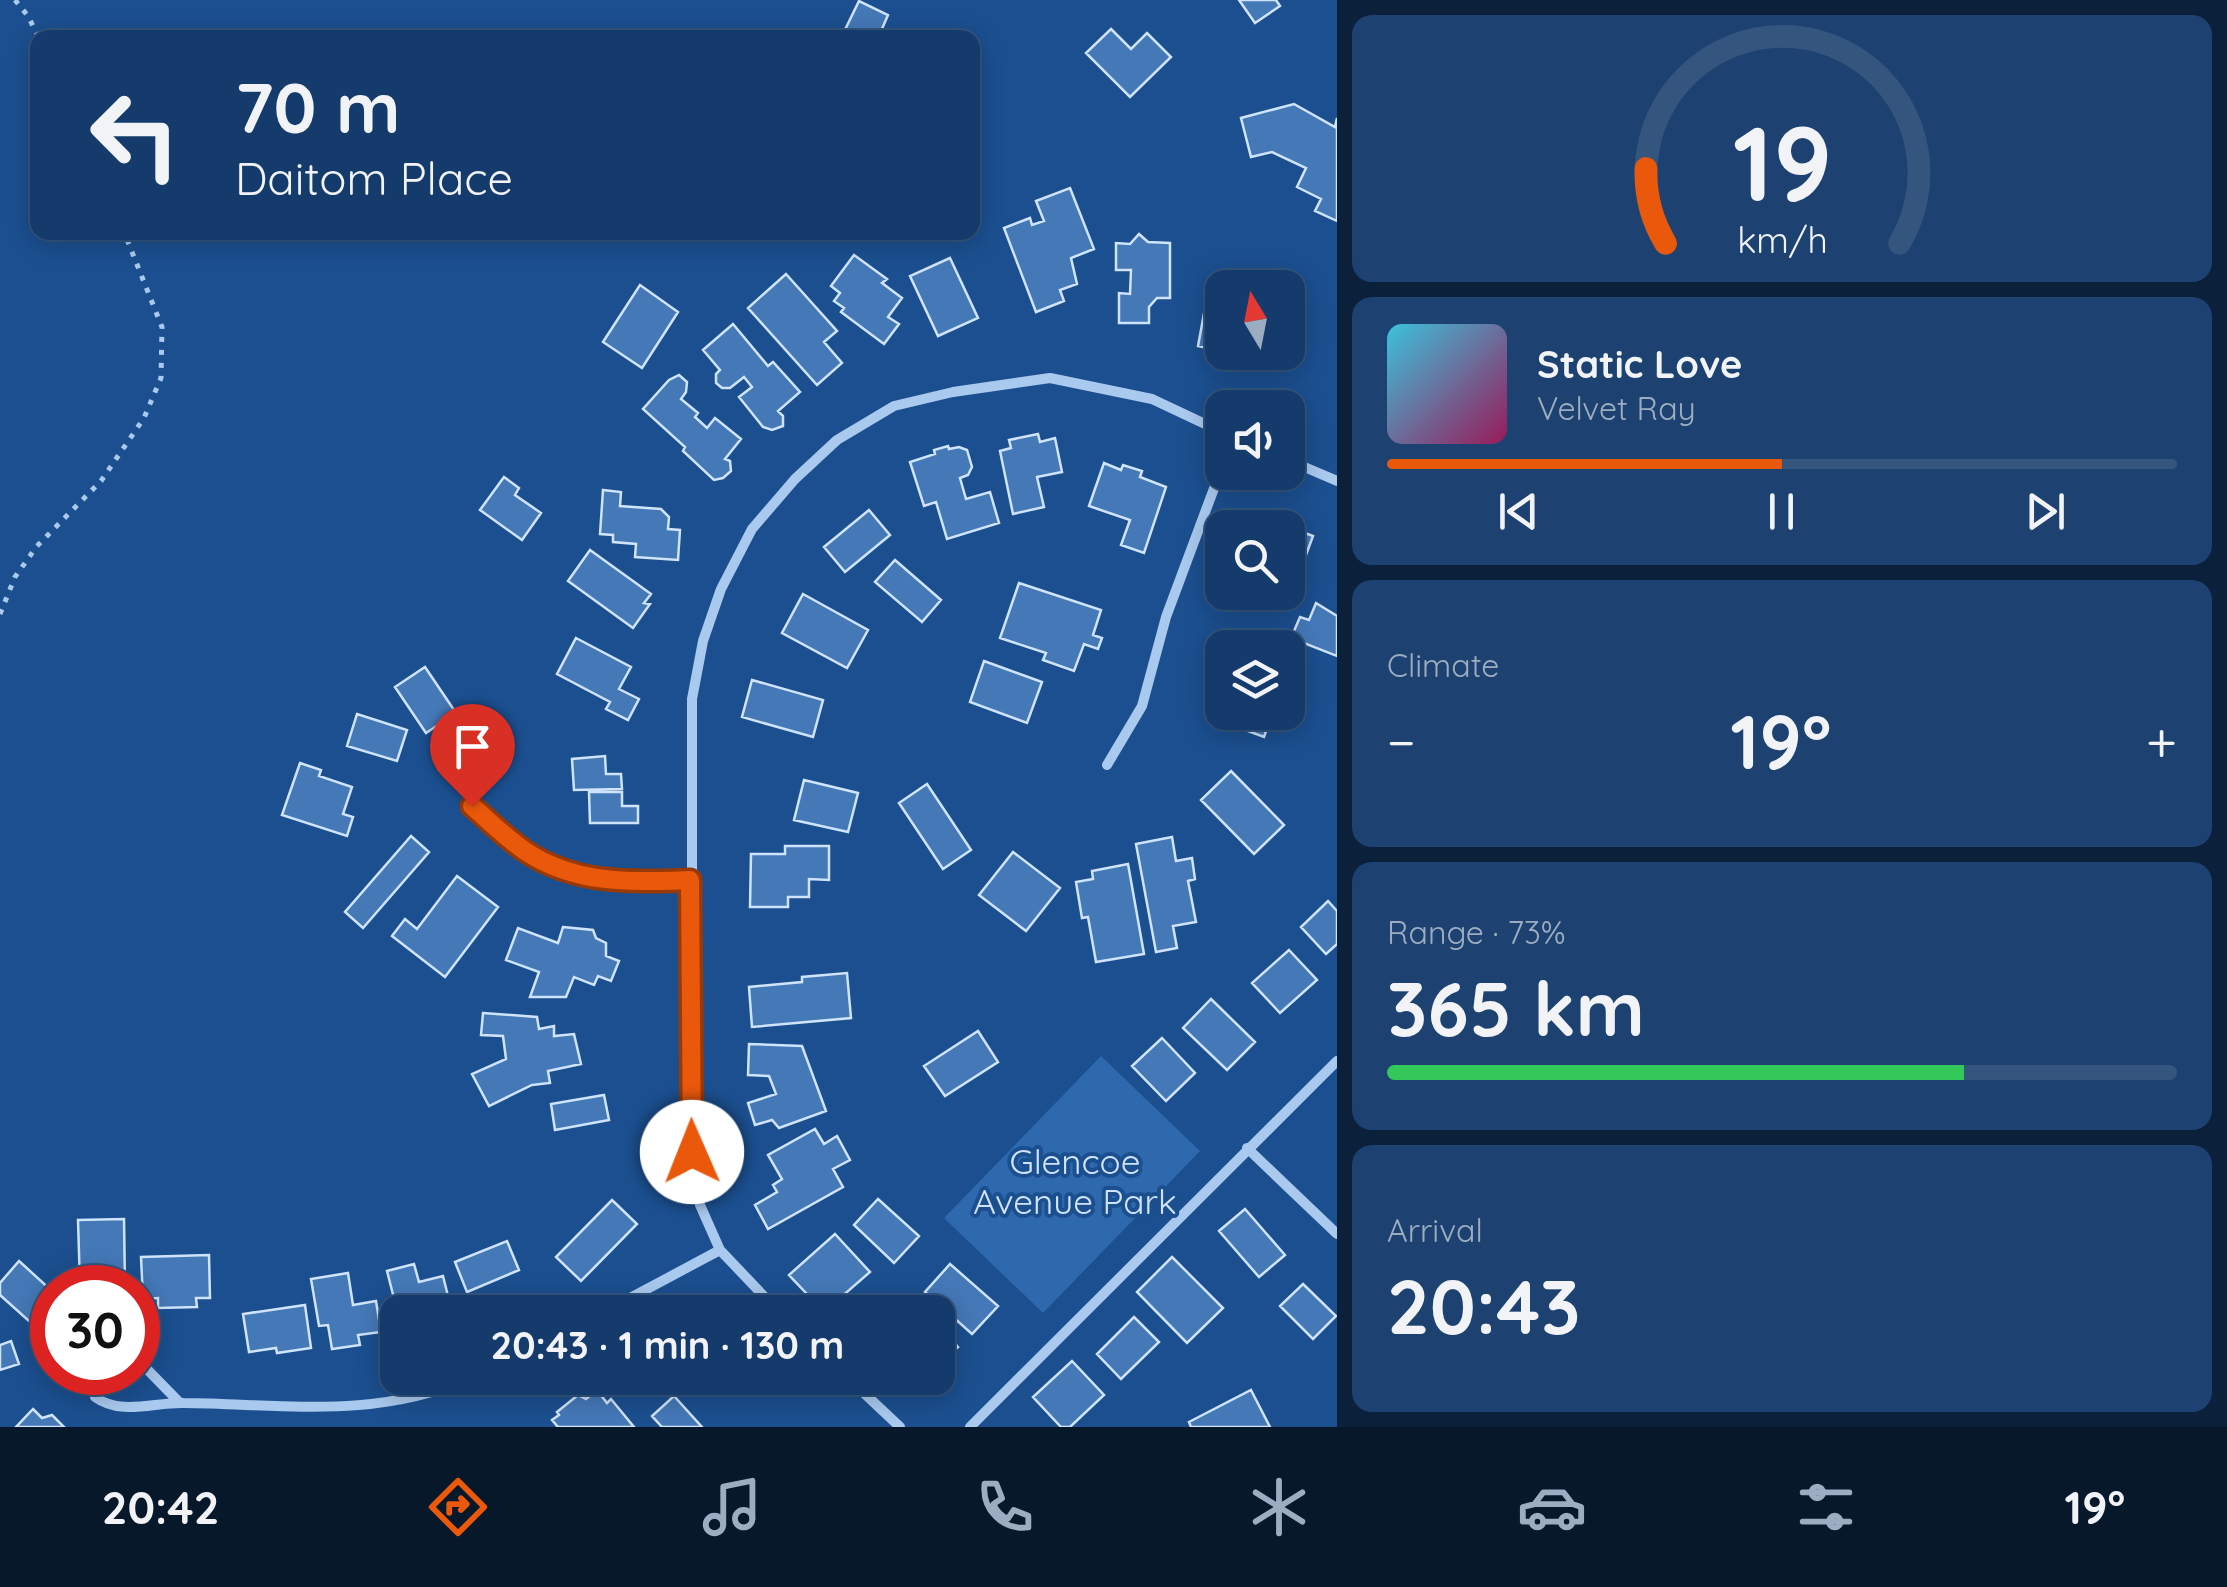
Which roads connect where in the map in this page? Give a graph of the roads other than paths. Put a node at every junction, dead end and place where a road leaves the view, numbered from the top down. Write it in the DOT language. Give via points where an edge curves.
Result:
graph roads {
  1 [pos="1205,424"];
  2 [pos="1305,467"];
  3 [pos="1337,481"];
  4 [pos="1213,490"];
  5 [pos="1107,765"];
  6 [pos="472,806"];
  7 [pos="690,880"];
  8 [pos="1337,1061"];
  9 [pos="1247,1148"];
  10 [pos="1337,1234"];
  11 [pos="720,1250"];
  12 [pos="636,1295"];
  13 [pos="764,1295"];
  14 [pos="160,1383"];
  15 [pos="95,1395"];
  16 [pos="409,1395"];
  17 [pos="866,1395"];
  18 [pos="179,1402"];
  19 [pos="900,1427"];
  20 [pos="970,1427"];
  1 -- 7 [label="street" via="1152,398 1050,378 894,406 837,440 752,530 720,588 692,699"];
  2 -- 3 [label="street"];
  4 -- 5 [label="street" via="1166,617 1142,706"];
  6 -- 7 [label="street" via="527,852 571,874 618,882"];
  7 -- 11 [label="street" via="692,1152 700,1205"];
  8 -- 9 [label="street"];
  9 -- 10 [label="street"];
  9 -- 20 [label="street"];
  11 -- 12 [label="street"];
  11 -- 13 [label="street"];
  14 -- 18 [label="street"];
  15 -- 18 [label="street" via="107,1406"];
  16 -- 18 [label="street" via="308,1409"];
  17 -- 19 [label="street"];
}
